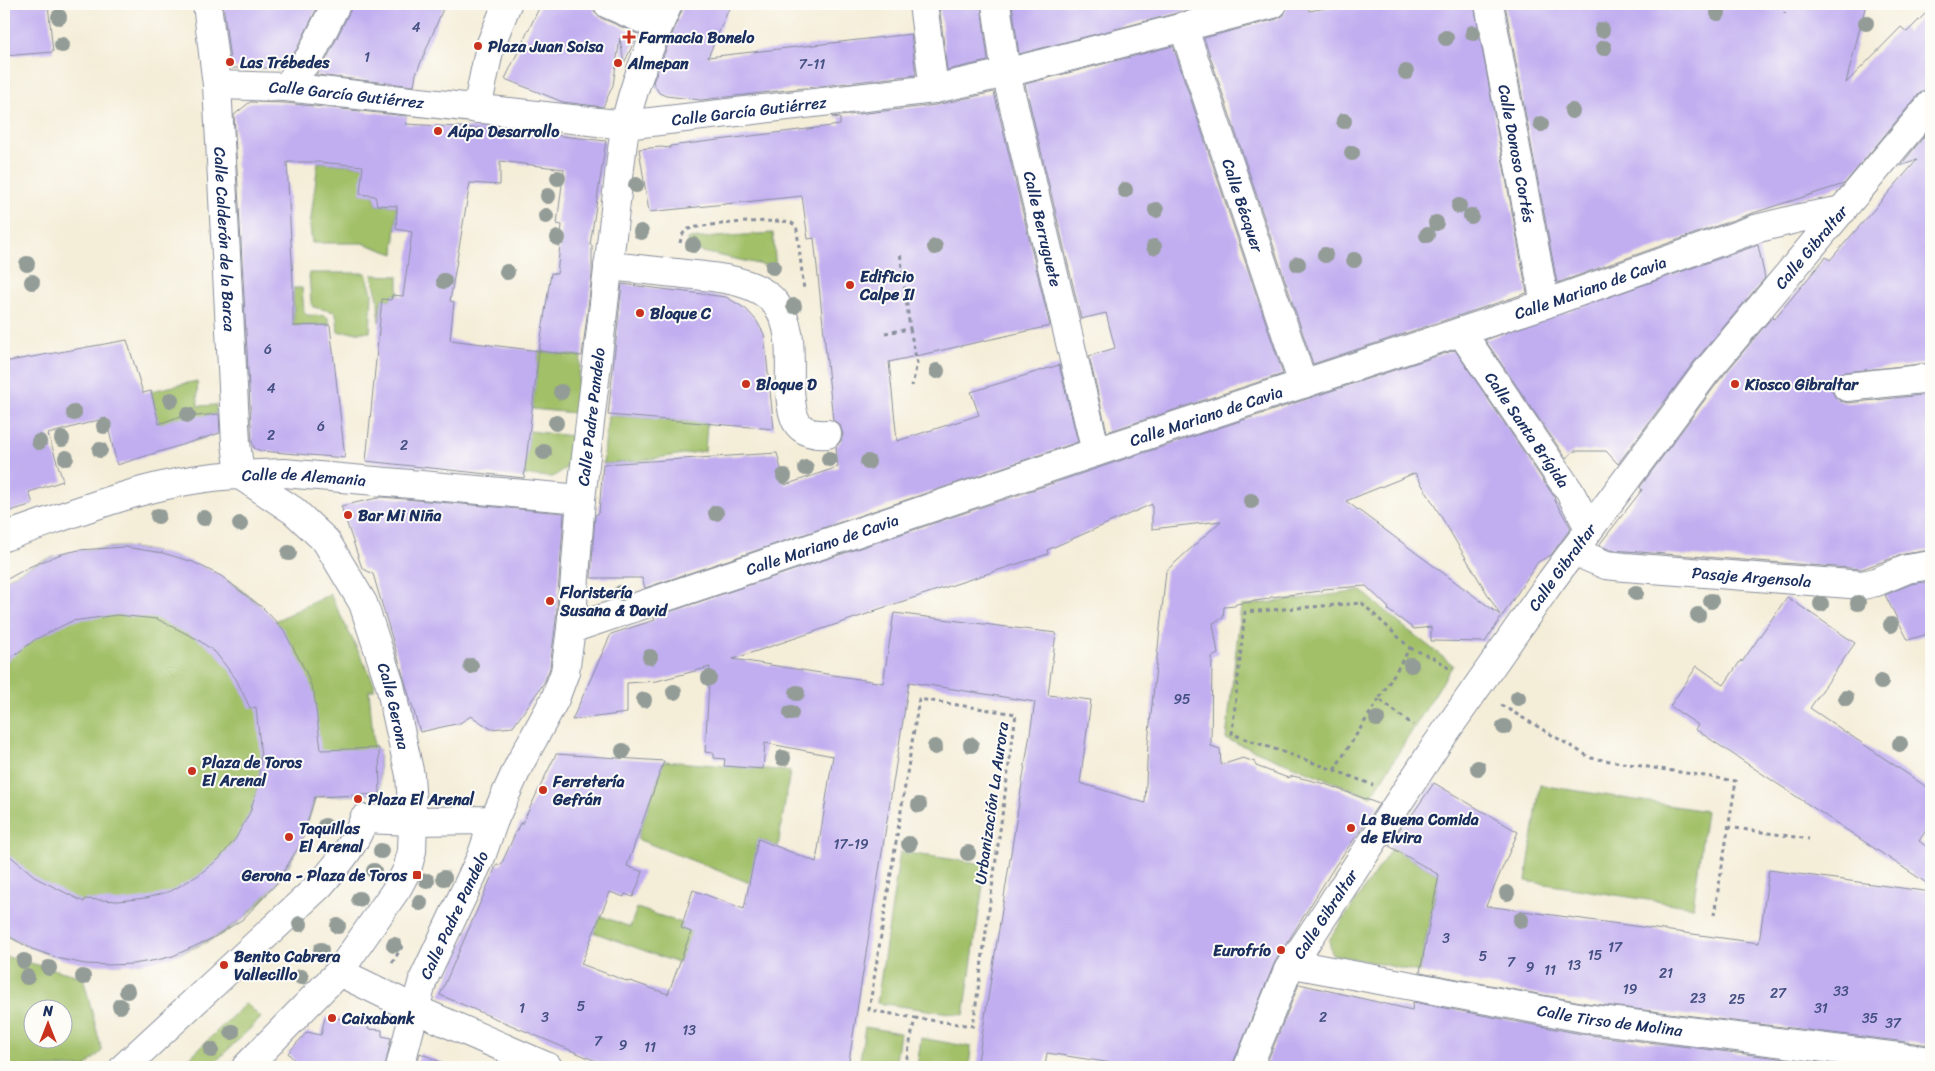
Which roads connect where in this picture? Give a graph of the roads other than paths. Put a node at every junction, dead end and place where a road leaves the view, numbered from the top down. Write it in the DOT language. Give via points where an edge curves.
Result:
graph roads {
  1 [pos="207,4"];
  2 [pos="336,4"];
  3 [pos="507,4"];
  4 [pos="608,4"];
  5 [pos="923,4"];
  6 [pos="996,4"];
  7 [pos="1273,4"];
  8 [pos="1489,4"];
  9 [pos="663,15"];
  10 [pos="1183,26"];
  11 [pos="1006,73"];
  12 [pos="217,85"];
  13 [pos="286,87"];
  14 [pos="934,89"];
  15 [pos="1931,104"];
  16 [pos="477,108"];
  17 [pos="625,125"];
  18 [pos="1843,210"];
  19 [pos="608,266"];
  20 [pos="1545,304"];
  21 [pos="1461,332"];
  22 [pos="1931,378"];
  23 [pos="1303,384"];
  24 [pos="1846,387"];
  25 [pos="827,434"];
  26 [pos="1096,452"];
  27 [pos="240,475"];
  28 [pos="581,499"];
  29 [pos="1589,528"];
  30 [pos="4,537"];
  31 [pos="1573,551"];
  32 [pos="1931,565"];
  33 [pos="571,629"];
  34 [pos="494,820"];
  35 [pos="413,821"];
  36 [pos="1293,964"];
  37 [pos="339,972"];
  38 [pos="415,1009"];
  39 [pos="1931,1061"];
  40 [pos="124,1067"];
  41 [pos="246,1067"];
  42 [pos="400,1067"];
  43 [pos="548,1067"];
  44 [pos="1248,1067"];
  1 -- 12 [label="street, Calle Calderón de la Barca"];
  2 -- 13 [label="street" via="310,57"];
  3 -- 16 [label="street" via="490,46"];
  4 -- 9 [label="street"];
  5 -- 14 [label="street"];
  6 -- 11 [label="street, Calle Berruguete"];
  7 -- 10 [label="street, Calle García Gutiérrez"];
  8 -- 20 [label="street, Calle Donoso Cortés"];
  9 -- 17 [label="street, Calle Padre Pandelo" via="633,89"];
  10 -- 11 [label="street, Calle García Gutiérrez"];
  10 -- 23 [label="street, Calle Bécquer"];
  11 -- 14 [label="street, Calle García Gutiérrez"];
  11 -- 26 [label="street, Calle Berruguete"];
  12 -- 13 [label="street, Calle García Gutiérrez"];
  12 -- 27 [label="street, Calle Calderón de la Barca"];
  13 -- 16 [label="street, Calle García Gutiérrez"];
  14 -- 17 [label="street, Calle García Gutiérrez"];
  15 -- 18 [label="street, Calle Gibraltar"];
  16 -- 17 [label="street, Calle García Gutiérrez"];
  17 -- 19 [label="street, Calle Padre Pandelo"];
  18 -- 20 [label="street, Calle Mariano de Cavia" via="1755,229"];
  18 -- 29 [label="street, Calle Gibraltar" via="1706,372"];
  19 -- 25 [label="street" via="715,277 757,289 776,304 784,320 789,344 794,417 810,433"];
  19 -- 28 [label="street, Calle Padre Pandelo"];
  20 -- 21 [label="street, Calle Mariano de Cavia"];
  21 -- 23 [label="street, Calle Mariano de Cavia"];
  21 -- 29 [label="street, Calle Santa Brígida" via="1570,492"];
  22 -- 24 [label="street"];
  23 -- 26 [label="street, Calle Mariano de Cavia"];
  26 -- 33 [label="street, Calle Mariano de Cavia"];
  27 -- 28 [label="street, Calle de Alemania" via="284,473"];
  27 -- 30 [label="street, Calle de Alemania" via="174,482"];
  27 -- 35 [label="street, Calle Gerona" via="294,511 326,541 362,603 390,685 410,775"];
  28 -- 33 [label="street, Calle Padre Pandelo"];
  29 -- 31 [label="street, Calle Gibraltar"];
  31 -- 32 [label="street, Pasaje Argensola" via="1606,565 1863,585"];
  31 -- 36 [label="street, Calle Gibraltar" via="1438,744"];
  33 -- 34 [label="street, Calle Padre Pandelo" via="561,686"];
  34 -- 35 [label="street"];
  34 -- 38 [label="street, Calle Padre Pandelo" via="481,857 423,980"];
  35 -- 37 [label="street, Calle Gerona" via="412,851 407,870"];
  35 -- 40 [label="street" via="364,819 346,855 320,885"];
  36 -- 39 [label="street, Calle Tirso de Molina" via="1584,1018"];
  36 -- 44 [label="street, Calle Gibraltar"];
  37 -- 38 [label="street"];
  37 -- 41 [label="street, Calle Gerona"];
  38 -- 42 [label="street, Calle Padre Pandelo"];
  38 -- 43 [label="street"];
}
